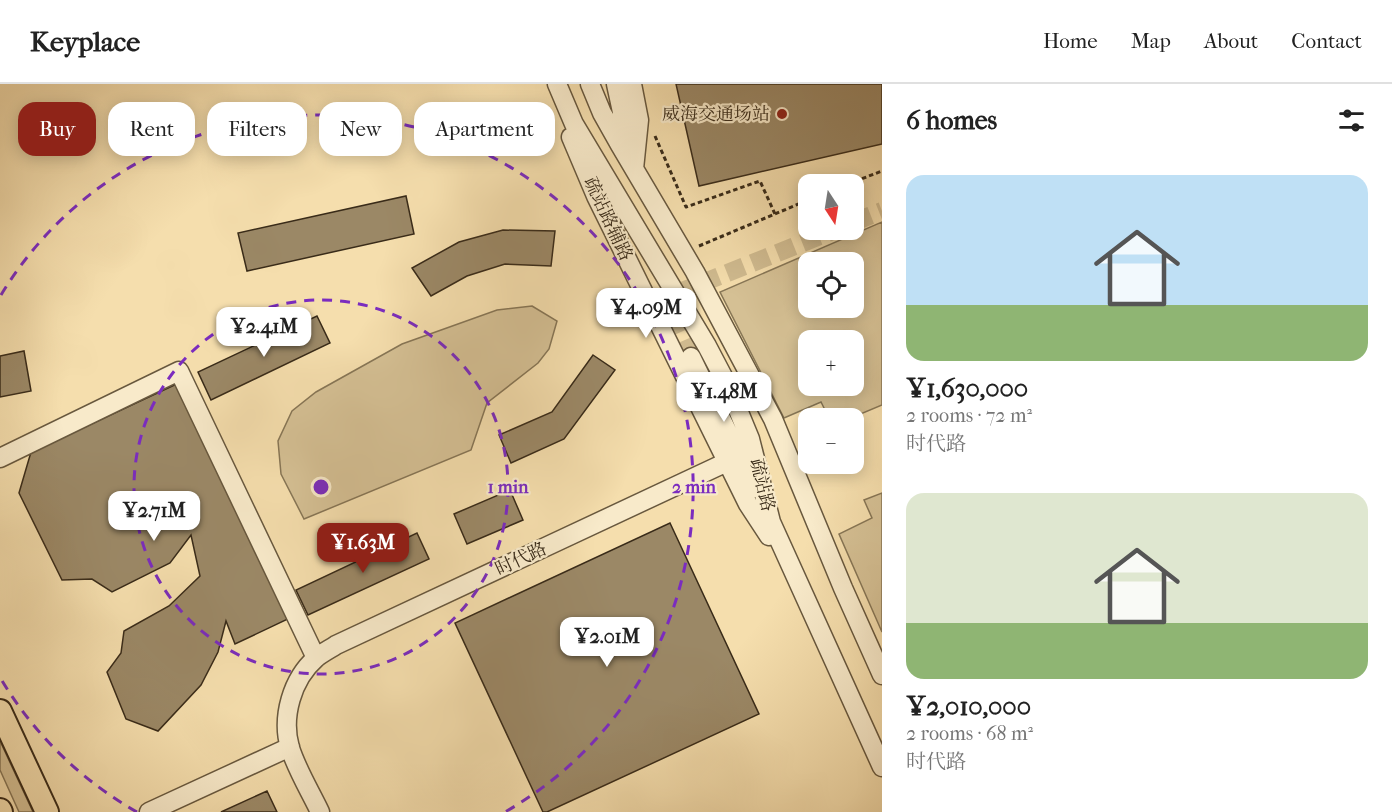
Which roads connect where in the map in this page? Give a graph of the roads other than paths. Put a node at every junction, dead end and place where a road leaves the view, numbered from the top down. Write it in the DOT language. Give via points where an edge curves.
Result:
graph roads {
  1 [pos="556,84"];
  2 [pos="590,84"];
  3 [pos="616,84"];
  4 [pos="632,84"];
  5 [pos="620,145"];
  6 [pos="634,169"];
  7 [pos="691,357"];
  8 [pos="0,458"];
  9 [pos="727,462"];
  10 [pos="771,522"];
  11 [pos="792,571"];
  12 [pos="316,658"];
  13 [pos="882,675"];
  14 [pos="0,711"];
  15 [pos="290,747"];
  16 [pos="882,767"];
  17 [pos="47,812"];
  18 [pos="149,812"];
  19 [pos="320,812"];
  1 -- 9 [label="street, 疏站路辅路" via="560,112 596,196"];
  1 -- 10 [label="street, 疏站路" via="574,124 729,388 750,439"];
  2 -- 5 [label="street, 疏站路"];
  3 -- 5 [label="street" via="622,112"];
  4 -- 6 [label="street" via="639,120"];
  5 -- 6 [label="street, 疏站路"];
  6 -- 13 [label="street, 疏站路" via="684,252 773,420"];
  7 -- 10 [label="street"];
  8 -- 12 [label="street" via="179,371"];
  9 -- 11 [label="street, 疏站路辅路" via="748,504"];
  9 -- 12 [label="street, 时代路" via="336,645"];
  10 -- 11 [label="street, 疏站路"];
  11 -- 16 [label="street, 疏站路"];
  12 -- 15 [label="street" via="299,680 287,711"];
  14 -- 17 [label="main road"];
  15 -- 18 [label="street"];
  15 -- 19 [label="street"];
}
